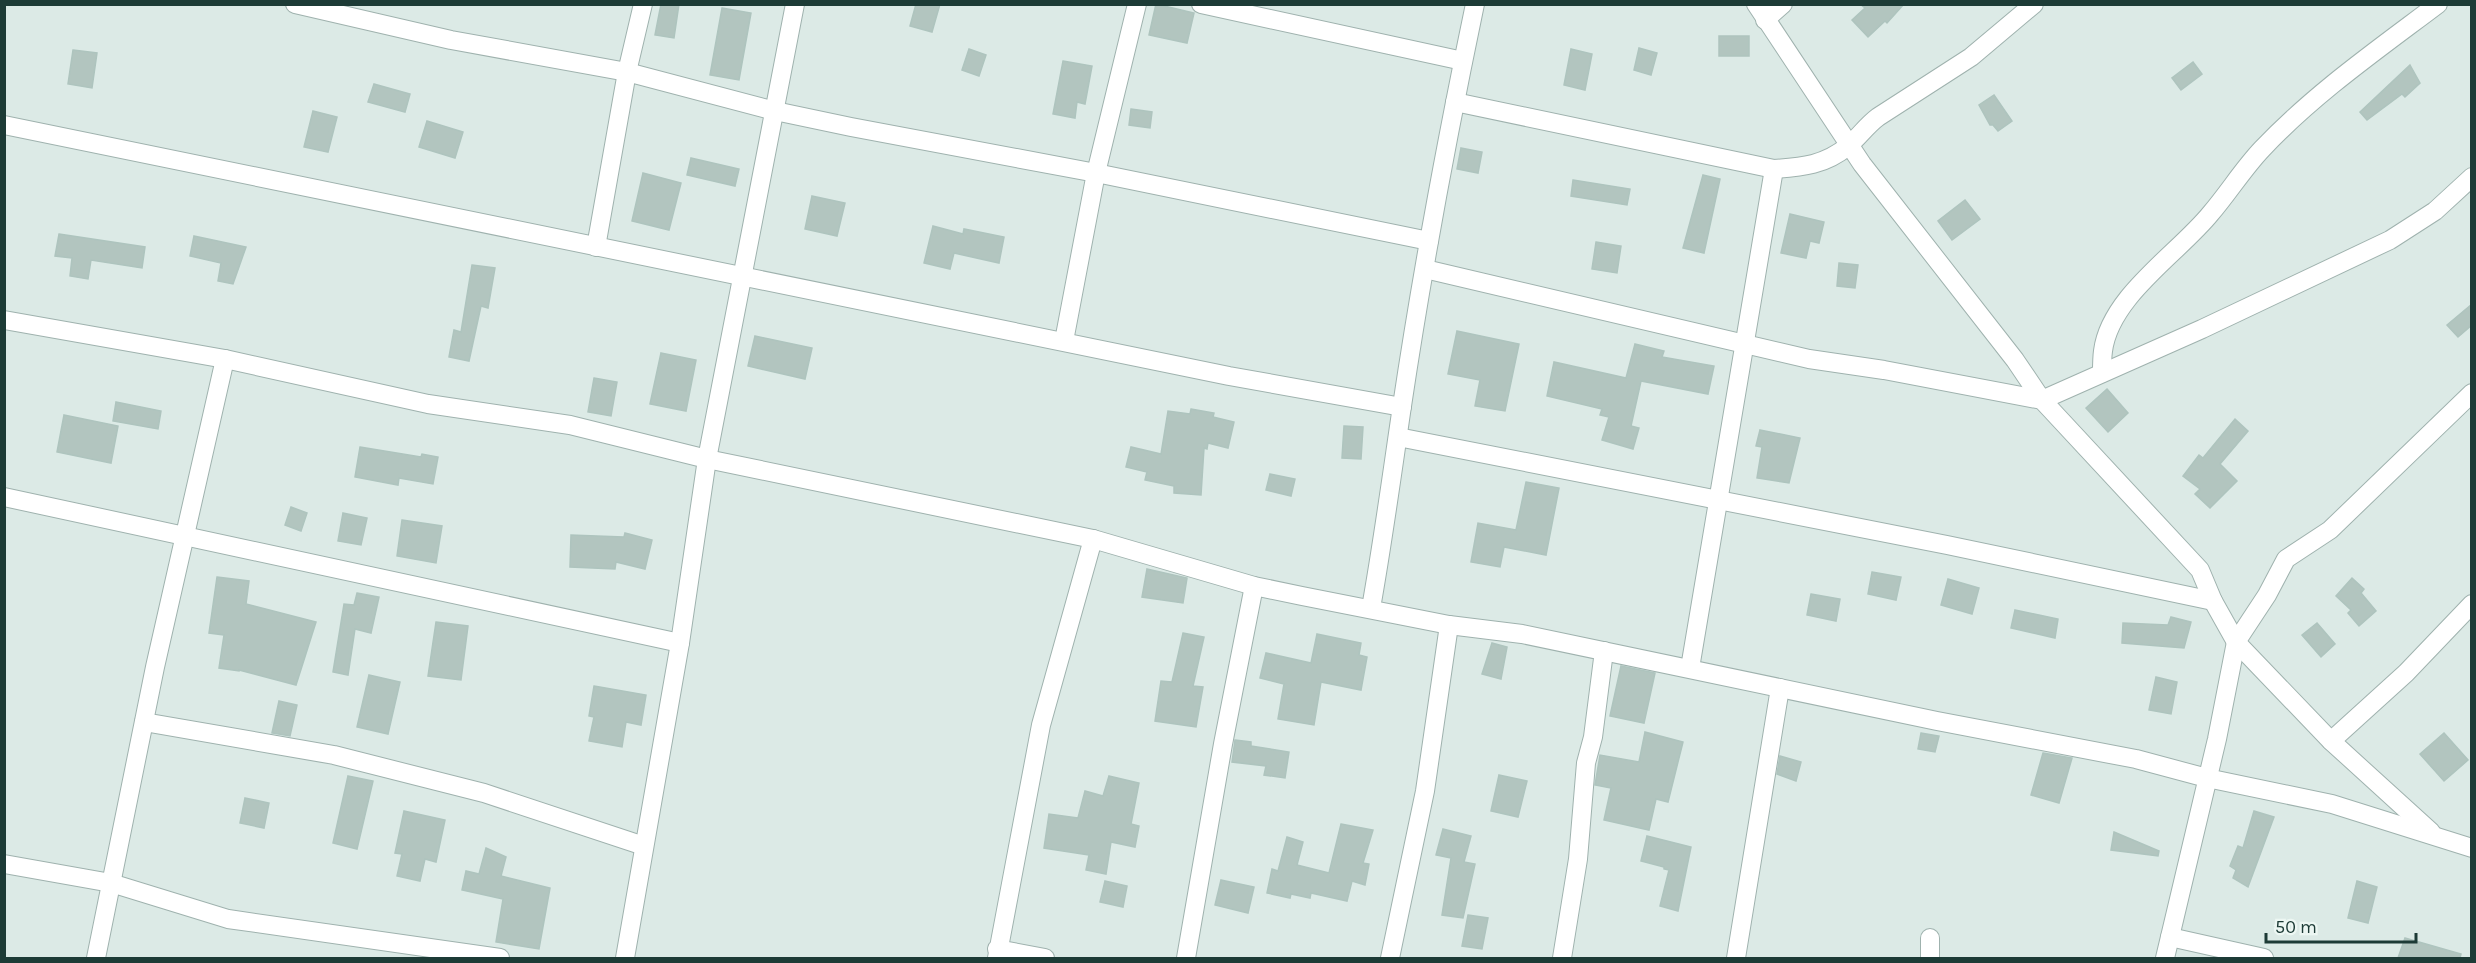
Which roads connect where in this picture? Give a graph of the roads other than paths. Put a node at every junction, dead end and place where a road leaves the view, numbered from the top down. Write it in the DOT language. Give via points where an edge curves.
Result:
graph roads {
  1 [pos="295,4"];
  2 [pos="643,4"];
  3 [pos="795,4"];
  4 [pos="1137,4"];
  5 [pos="1201,4"];
  6 [pos="1475,4"];
  7 [pos="1783,4"];
  8 [pos="2034,4"];
  9 [pos="2438,4"];
  10 [pos="1761,12"];
  11 [pos="1463,61"];
  12 [pos="627,72"];
  13 [pos="1455,102"];
  14 [pos="775,111"];
  15 [pos="4,125"];
  16 [pos="1849,146"];
  17 [pos="1774,169"];
  18 [pos="1096,173"];
  19 [pos="2472,177"];
  20 [pos="1429,241"];
  21 [pos="597,247"];
  22 [pos="1425,270"];
  23 [pos="743,276"];
  24 [pos="4,320"];
  25 [pos="1064,341"];
  26 [pos="1746,343"];
  27 [pos="225,360"];
  28 [pos="2102,374"];
  29 [pos="2472,393"];
  30 [pos="2042,400"];
  31 [pos="1402,407"];
  32 [pos="1398,438"];
  33 [pos="707,459"];
  34 [pos="4,497"];
  35 [pos="1718,500"];
  36 [pos="186,538"];
  37 [pos="1093,539"];
  38 [pos="1254,586"];
  39 [pos="2213,600"];
  40 [pos="2472,604"];
  41 [pos="1371,608"];
  42 [pos="1449,625"];
  43 [pos="2236,642"];
  44 [pos="680,643"];
  45 [pos="1604,651"];
  46 [pos="1690,668"];
  47 [pos="1780,688"];
  48 [pos="144,722"];
  49 [pos="2331,741"];
  50 [pos="2208,778"];
  51 [pos="2434,835"];
  52 [pos="644,846"];
  53 [pos="2472,848"];
  54 [pos="4,864"];
  55 [pos="111,884"];
  56 [pos="2170,937"];
  57 [pos="1930,938"];
  58 [pos="997,954"];
  59 [pos="96,958"];
  60 [pos="500,958"];
  61 [pos="625,958"];
  62 [pos="1045,958"];
  63 [pos="1186,958"];
  64 [pos="1390,958"];
  65 [pos="1562,958"];
  66 [pos="1736,958"];
  67 [pos="1930,958"];
  68 [pos="2165,958"];
  69 [pos="2264,958"];
  1 -- 12 [label="street" via="451,40"];
  2 -- 12 [label="street"];
  3 -- 14 [label="street"];
  4 -- 18 [label="street"];
  5 -- 11 [label="street"];
  6 -- 11 [label="street"];
  7 -- 10 [label="street"];
  8 -- 16 [label="street" via="1971,57 1878,117"];
  9 -- 28 [label="street" via="2294,116 2261,150 2211,214 2129,297 2110,328 2103,350"];
  10 -- 16 [label="street"];
  11 -- 13 [label="street"];
  12 -- 14 [label="street"];
  12 -- 21 [label="street"];
  13 -- 17 [label="street"];
  13 -- 20 [label="street"];
  14 -- 18 [label="street"];
  14 -- 23 [label="street"];
  15 -- 21 [label="street"];
  16 -- 17 [label="street" via="1826,162"];
  16 -- 30 [label="street"];
  17 -- 26 [label="street"];
  18 -- 20 [label="street"];
  18 -- 25 [label="street"];
  19 -- 28 [label="street" via="2435,211 2390,240"];
  20 -- 22 [label="street"];
  21 -- 23 [label="street"];
  22 -- 26 [label="street"];
  22 -- 31 [label="street"];
  23 -- 25 [label="street"];
  23 -- 33 [label="street"];
  24 -- 27 [label="street"];
  25 -- 31 [label="street"];
  26 -- 30 [label="street" via="1809,359"];
  26 -- 35 [label="street"];
  27 -- 33 [label="street" via="428,404 570,425"];
  27 -- 36 [label="street"];
  28 -- 30 [label="street"];
  29 -- 43 [label="street" via="2330,530 2286,559"];
  30 -- 39 [label="street" via="2200,570"];
  31 -- 32 [label="street"];
  32 -- 35 [label="street"];
  32 -- 41 [label="street"];
  33 -- 37 [label="street"];
  33 -- 44 [label="street"];
  34 -- 36 [label="street"];
  35 -- 39 [label="street"];
  35 -- 46 [label="street"];
  36 -- 44 [label="street"];
  36 -- 48 [label="street"];
  37 -- 38 [label="street"];
  37 -- 58 [label="street" via="1041,725"];
  38 -- 41 [label="street"];
  38 -- 63 [label="street" via="1222,744"];
  39 -- 43 [label="street"];
  40 -- 49 [label="street" via="2406,673"];
  41 -- 42 [label="street"];
  42 -- 45 [label="street" via="1522,634"];
  42 -- 64 [label="street" via="1425,790"];
  43 -- 49 [label="street"];
  43 -- 50 [label="street"];
  44 -- 52 [label="street"];
  45 -- 46 [label="street"];
  45 -- 65 [label="street"];
  46 -- 47 [label="street"];
  47 -- 50 [label="street" via="2136,759"];
  47 -- 66 [label="street"];
  48 -- 52 [label="street" via="334,755 484,793"];
  48 -- 55 [label="street"];
  49 -- 51 [label="street"];
  50 -- 51 [label="street" via="2332,804"];
  50 -- 56 [label="street"];
  51 -- 53 [label="street"];
  52 -- 61 [label="street"];
  54 -- 55 [label="street"];
  55 -- 59 [label="street"];
  55 -- 60 [label="street" via="228,919"];
  56 -- 68 [label="street"];
  56 -- 69 [label="street"];
  57 -- 67 [label="street"];
  58 -- 62 [label="street"];
}
